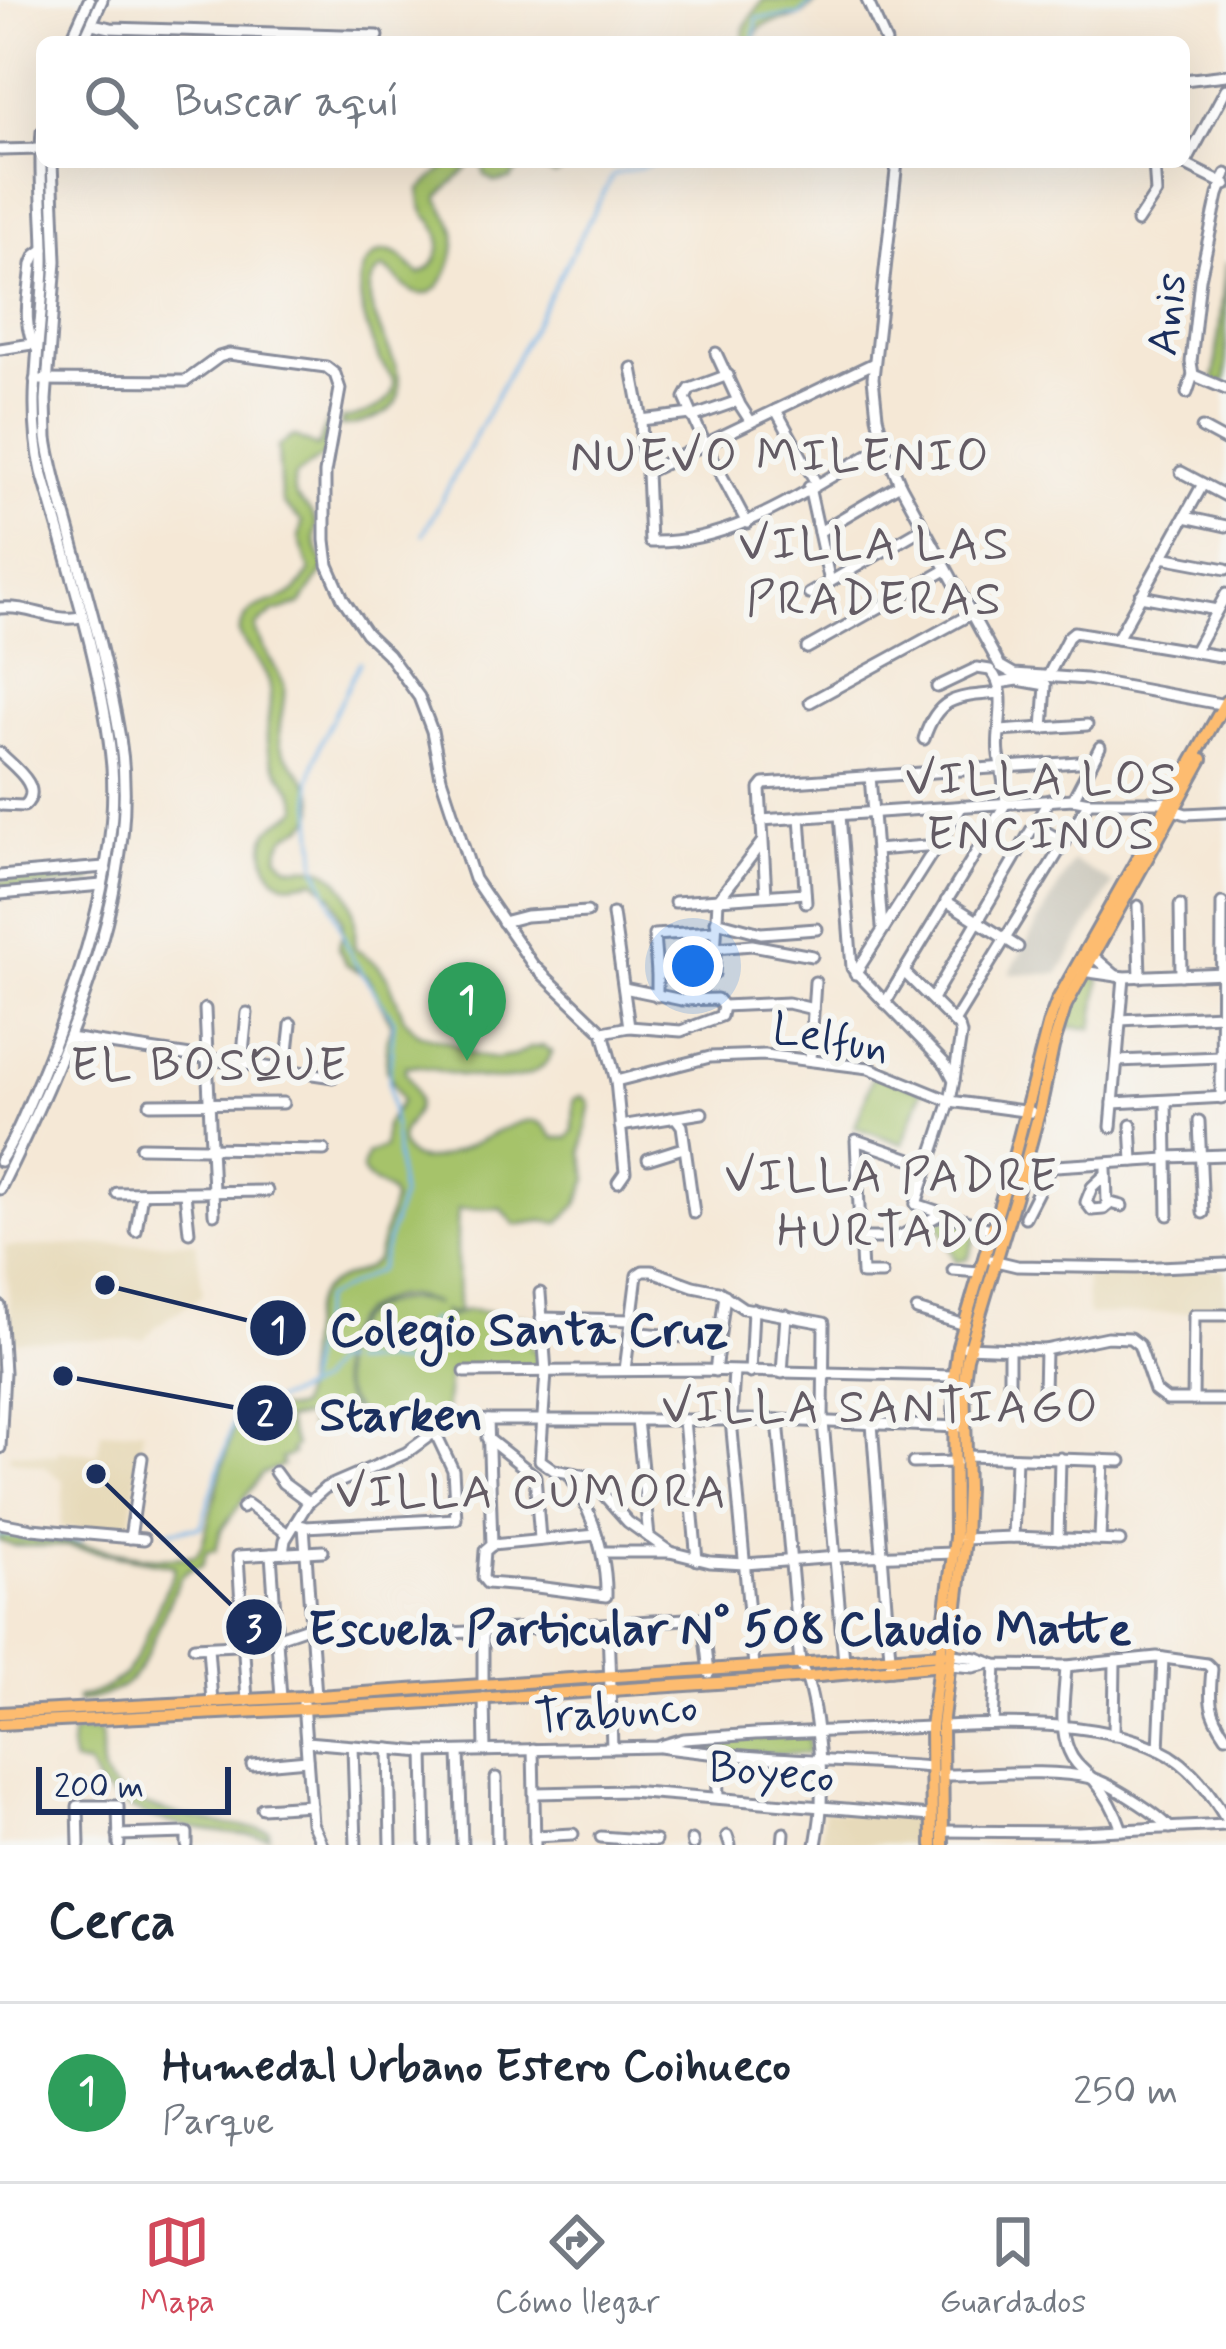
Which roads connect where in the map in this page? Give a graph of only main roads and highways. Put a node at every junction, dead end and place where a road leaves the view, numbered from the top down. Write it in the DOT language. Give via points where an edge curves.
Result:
graph roads {
  1 [pos="1226,703"];
  2 [pos="1226,715"];
  3 [pos="1172,806"];
  4 [pos="1080,970"];
  5 [pos="1050,1061"];
  6 [pos="1030,1112"];
  7 [pos="1025,1163"];
  8 [pos="990,1259"];
  9 [pos="964,1347"];
  10 [pos="960,1426"];
  11 [pos="960,1539"];
  12 [pos="946,1660"];
  13 [pos="890,1663"];
  14 [pos="710,1677"];
  15 [pos="308,1701"];
  16 [pos="0,1713"];
  17 [pos="0,1724"];
  18 [pos="936,1771"];
  19 [pos="932,1845"];
  20 [pos="943,1845"];
  1 -- 3 [label="main road"];
  2 -- 3 [label="main road"];
  3 -- 4 [label="main road"];
  4 -- 5 [label="main road"];
  4 -- 6 [label="main road" via="1049,1022"];
  5 -- 6 [label="main road"];
  5 -- 7 [label="main road"];
  6 -- 7 [label="main road"];
  6 -- 8 [label="main road"];
  7 -- 8 [label="main road"];
  8 -- 9 [label="main road"];
  8 -- 9 [label="main road"];
  9 -- 10 [label="main road"];
  9 -- 10 [label="main road" via="954,1376"];
  10 -- 11 [label="main road"];
  11 -- 12 [label="main road"];
  11 -- 12 [label="main road"];
  12 -- 13 [label="main road"];
  12 -- 18 [label="main road"];
  13 -- 14 [label="main road" via="808,1677"];
  13 -- 14 [label="main road" via="754,1666"];
  14 -- 15 [label="main road"];
  15 -- 16 [label="main road"];
  15 -- 17 [label="main road"];
  18 -- 19 [label="main road"];
  18 -- 20 [label="main road"];
}
